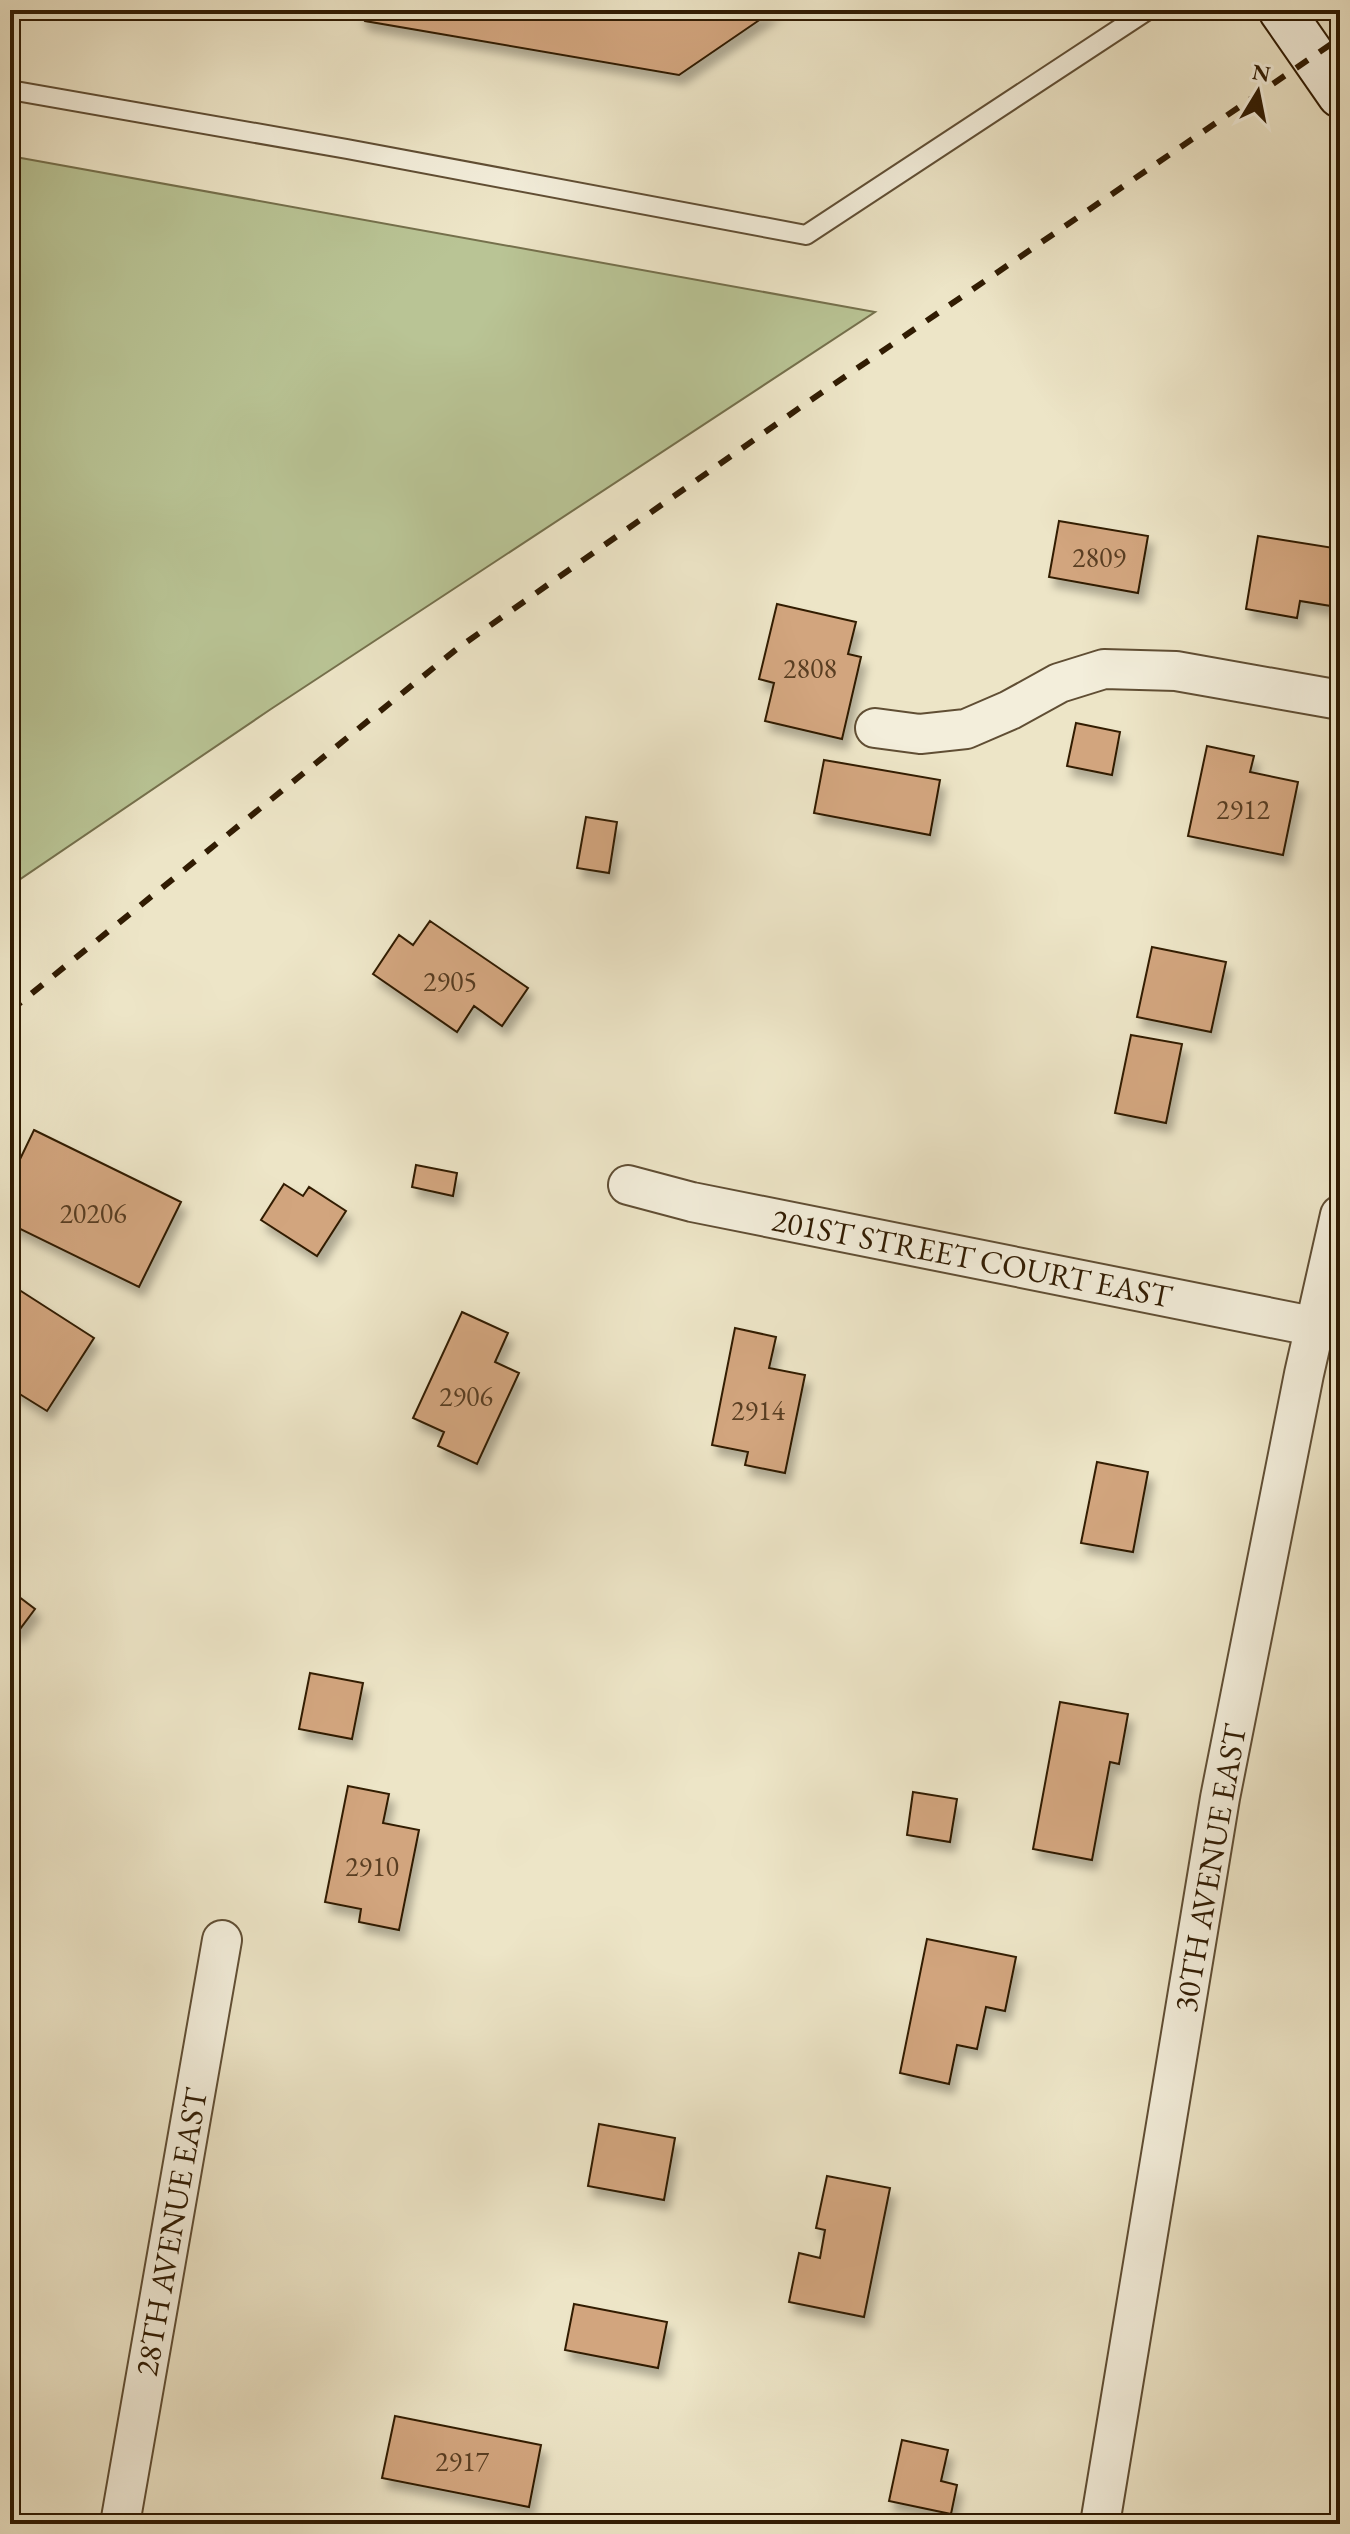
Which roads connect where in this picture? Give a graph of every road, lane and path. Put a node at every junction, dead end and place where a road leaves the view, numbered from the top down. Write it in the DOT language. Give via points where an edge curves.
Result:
graph roads {
  1 [pos="1148,10"];
  2 [pos="1281,10"];
  3 [pos="10,90"];
  4 [pos="1340,95"];
  5 [pos="1340,700"];
  6 [pos="875,728"];
  7 [pos="628,1185"];
  8 [pos="1340,1215"];
  9 [pos="1317,1327"];
  10 [pos="222,1940"];
  11 [pos="120,2524"];
  12 [pos="1100,2524"];
  1 -- 3 [label="lane" via="806,235"];
  2 -- 4 [label="street"];
  5 -- 6 [label="street" via="1176,671 1104,669 1059,683 966,729 920,734"];
  7 -- 9 [label="street, 201ST STREET COURT EAST"];
  8 -- 9 [label="street, 30TH AVENUE EAST"];
  9 -- 12 [label="street, 30TH AVENUE EAST" via="1220,1798"];
  10 -- 11 [label="street, 28TH AVENUE EAST"];
}
